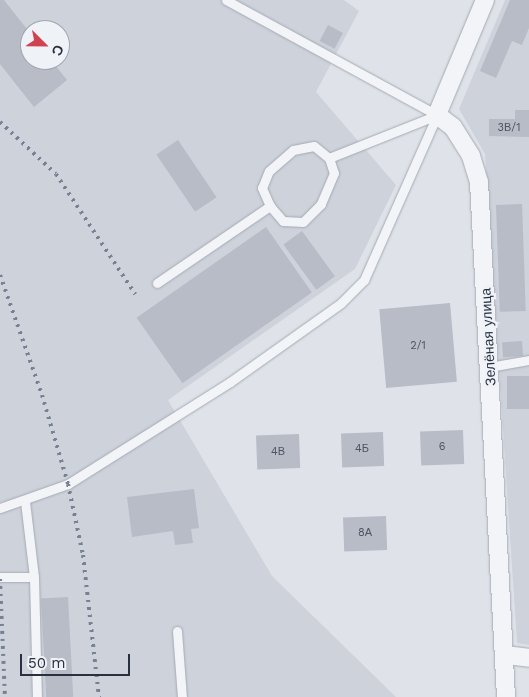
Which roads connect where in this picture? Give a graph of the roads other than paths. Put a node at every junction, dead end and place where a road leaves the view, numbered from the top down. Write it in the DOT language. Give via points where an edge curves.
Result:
graph roads {
  1 [pos="226,0"];
  2 [pos="485,0"];
  3 [pos="437,115"];
  4 [pos="329,158"];
  5 [pos="270,206"];
  6 [pos="157,283"];
  7 [pos="529,360"];
  8 [pos="489,367"];
  9 [pos="26,501"];
  10 [pos="0,508"];
  11 [pos="0,577"];
  12 [pos="34,577"];
  13 [pos="176,631"];
  14 [pos="506,655"];
  15 [pos="529,658"];
  16 [pos="37,697"];
  17 [pos="182,697"];
  18 [pos="506,697"];
  1 -- 3 [label="lane"];
  2 -- 3 [label="street"];
  3 -- 4 [label="lane"];
  3 -- 8 [label="street, Зелёная улица" via="452,127 470,156 480,182"];
  3 -- 9 [label="lane" via="364,280 341,303 230,382 68,484"];
  4 -- 5 [label="lane" via="314,146 293,150 269,171 262,188"];
  4 -- 5 [label="lane" via="334,173 321,204 303,222 283,221"];
  5 -- 6 [label="lane"];
  7 -- 8 [label="lane"];
  8 -- 14 [label="street, Зелёная улица"];
  9 -- 10 [label="lane"];
  9 -- 12 [label="lane"];
  11 -- 12 [label="lane"];
  12 -- 16 [label="lane"];
  13 -- 17 [label="lane"];
  14 -- 15 [label="street"];
  14 -- 18 [label="street, Зелёная улица"];
}
